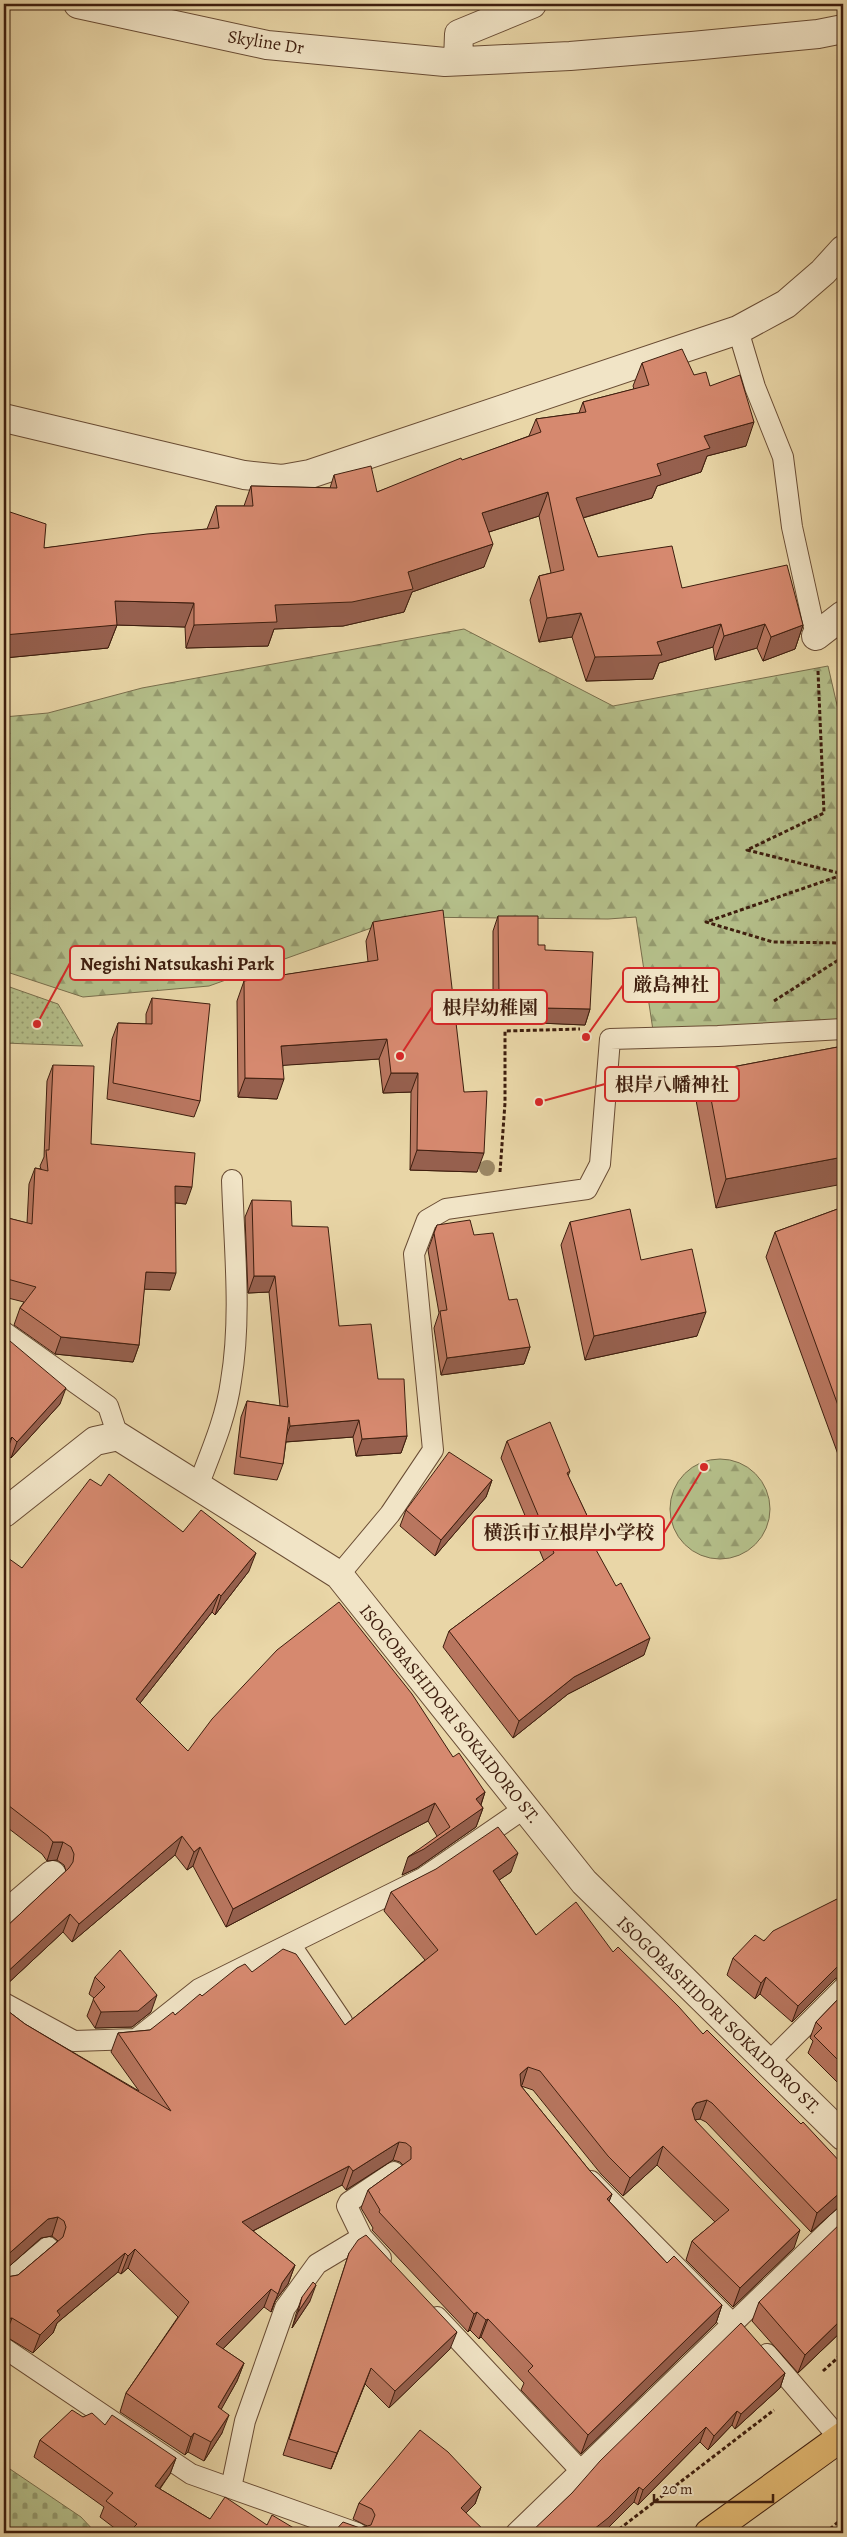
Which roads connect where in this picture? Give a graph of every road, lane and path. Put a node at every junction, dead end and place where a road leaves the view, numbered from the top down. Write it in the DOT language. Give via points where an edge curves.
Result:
graph roads {
  1 [pos="78,4"];
  2 [pos="532,4"];
  3 [pos="843,29"];
  4 [pos="458,61"];
  5 [pos="843,250"];
  6 [pos="738,330"];
  7 [pos="4,418"];
  8 [pos="843,616"];
  9 [pos="816,636"];
  10 [pos="843,875"];
  11 [pos="843,944"];
  12 [pos="843,957"];
  13 [pos="768,1004"];
  14 [pos="843,1028"];
  15 [pos="588,1029"];
  16 [pos="232,1180"];
  17 [pos="497,1202"];
  18 [pos="4,1332"];
  19 [pos="118,1436"];
  20 [pos="198,1486"];
  21 [pos="4,1513"];
  22 [pos="339,1575"];
  23 [pos="525,1808"];
  24 [pos="52,1875"];
  25 [pos="4,1916"];
  26 [pos="290,1944"];
  27 [pos="843,1988"];
  28 [pos="4,2003"];
  29 [pos="343,2023"];
  30 [pos="768,2063"];
  31 [pos="843,2136"];
  32 [pos="579,2166"];
  33 [pos="394,2172"];
  34 [pos="843,2217"];
  35 [pos="362,2237"];
  36 [pos="48,2247"];
  37 [pos="395,2272"];
  38 [pos="4,2284"];
  39 [pos="422,2301"];
  40 [pos="743,2329"];
  41 [pos="4,2348"];
  42 [pos="843,2353"];
  43 [pos="821,2373"];
  44 [pos="777,2408"];
  45 [pos="842,2437"];
  46 [pos="581,2471"];
  47 [pos="231,2488"];
  48 [pos="843,2518"];
  49 [pos="357,2533"];
  50 [pos="516,2533"];
  51 [pos="614,2533"];
  52 [pos="709,2533"];
  53 [pos="825,2533"];
  1 -- 4 [label="street, Skyline Dr" via="267,44"];
  2 -- 4 [label="street" via="459,34"];
  3 -- 4 [label="street, Skyline Dr" via="692,46"];
  5 -- 6 [label="street" via="786,304"];
  6 -- 7 [label="street" via="310,474 282,480 244,475"];
  6 -- 9 [label="lane" via="755,387 783,458 792,527"];
  8 -- 9 [label="street"];
  9 -- 10 [label="path" via="824,812 747,850"];
  10 -- 11 [label="path" via="706,922 773,942"];
  12 -- 13 [label="path"];
  14 -- 17 [label="lane" via="610,1039 600,1164 587,1189"];
  15 -- 17 [label="path" via="505,1031 505,1103"];
  16 -- 20 [label="lane" via="236,1314 232,1381 219,1433"];
  17 -- 22 [label="lane" via="446,1209 427,1220 414,1254 438,1433 433,1450 390,1514"];
  18 -- 19 [label="lane" via="108,1406"];
  19 -- 20 [label="street, ISOGOBASHIDORI SOKAIDORO ST."];
  19 -- 21 [label="street" via="95,1441"];
  20 -- 22 [label="street, ISOGOBASHIDORI SOKAIDORO ST."];
  22 -- 23 [label="street, ISOGOBASHIDORI SOKAIDORO ST."];
  23 -- 26 [label="lane" via="423,1878"];
  23 -- 30 [label="street, ISOGOBASHIDORI SOKAIDORO ST." via="584,1882"];
  24 -- 25 [label="street"];
  26 -- 28 [label="lane" via="199,1989 136,2038 74,2041"];
  26 -- 29 [label="lane"];
  27 -- 30 [label="lane"];
  30 -- 31 [label="street, ISOGOBASHIDORI SOKAIDORO ST."];
  32 -- 40 [label="lane"];
  33 -- 35 [label="lane" via="347,2206"];
  34 -- 40 [label="lane" via="804,2241"];
  35 -- 37 [label="lane"];
  35 -- 47 [label="lane" via="317,2264 285,2308 245,2422"];
  36 -- 38 [label="lane"];
  39 -- 46 [label="lane"];
  40 -- 45 [label="lane"];
  40 -- 46 [label="lane"];
  41 -- 47 [label="lane" via="191,2474"];
  42 -- 43 [label="path"];
  44 -- 51 [label="path"];
  45 -- 52 [label="main road"];
  46 -- 50 [label="lane"];
  47 -- 49 [label="lane"];
  48 -- 53 [label="path"];
}
